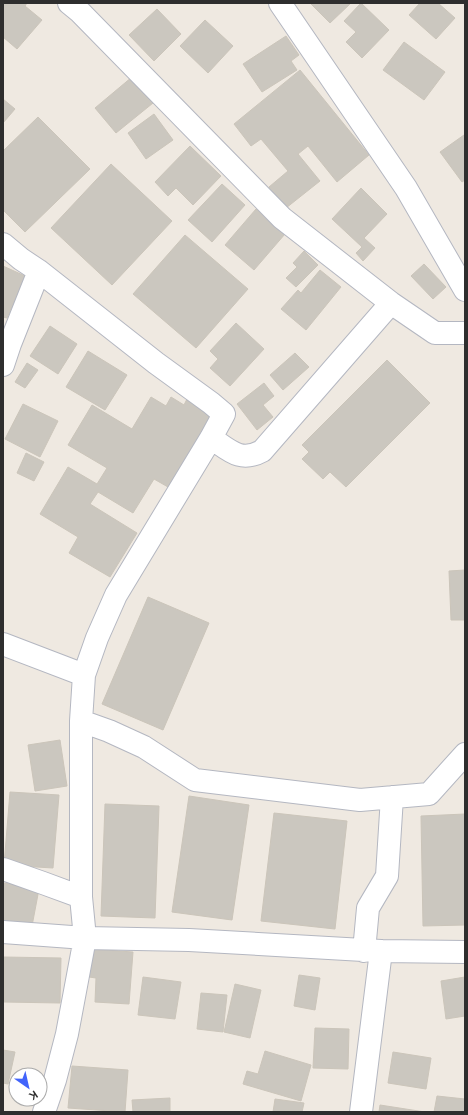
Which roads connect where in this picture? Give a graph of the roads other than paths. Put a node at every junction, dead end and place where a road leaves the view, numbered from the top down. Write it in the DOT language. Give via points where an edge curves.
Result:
graph roads {
  1 [pos="69,3"];
  2 [pos="281,3"];
  3 [pos="3,244"];
  4 [pos="39,271"];
  5 [pos="465,290"];
  6 [pos="391,303"];
  7 [pos="465,333"];
  8 [pos="3,365"];
  9 [pos="211,438"];
  10 [pos="3,644"];
  11 [pos="84,675"];
  12 [pos="82,721"];
  13 [pos="465,754"];
  14 [pos="392,797"];
  15 [pos="3,869"];
  16 [pos="81,898"];
  17 [pos="3,932"];
  18 [pos="85,938"];
  19 [pos="373,951"];
  20 [pos="465,952"];
  21 [pos="44,1112"];
  22 [pos="361,1112"];
  1 -- 6 [label="street" via="282,218"];
  2 -- 5 [label="street" via="406,188"];
  3 -- 4 [label="street"];
  4 -- 8 [label="street"];
  4 -- 9 [label="street" via="224,414"];
  6 -- 7 [label="street" via="435,333"];
  6 -- 9 [label="street" via="262,451 250,456 237,455"];
  9 -- 11 [label="street" via="116,595"];
  10 -- 11 [label="street"];
  11 -- 12 [label="street"];
  12 -- 14 [label="street" via="144,748 195,780 360,800"];
  12 -- 16 [label="street"];
  13 -- 14 [label="street" via="429,794"];
  14 -- 19 [label="street" via="387,876 368,908"];
  15 -- 16 [label="street"];
  16 -- 18 [label="street"];
  17 -- 18 [label="street"];
  18 -- 19 [label="street" via="189,940"];
  18 -- 21 [label="street" via="67,1034"];
  19 -- 20 [label="street"];
  19 -- 22 [label="street"];
}
